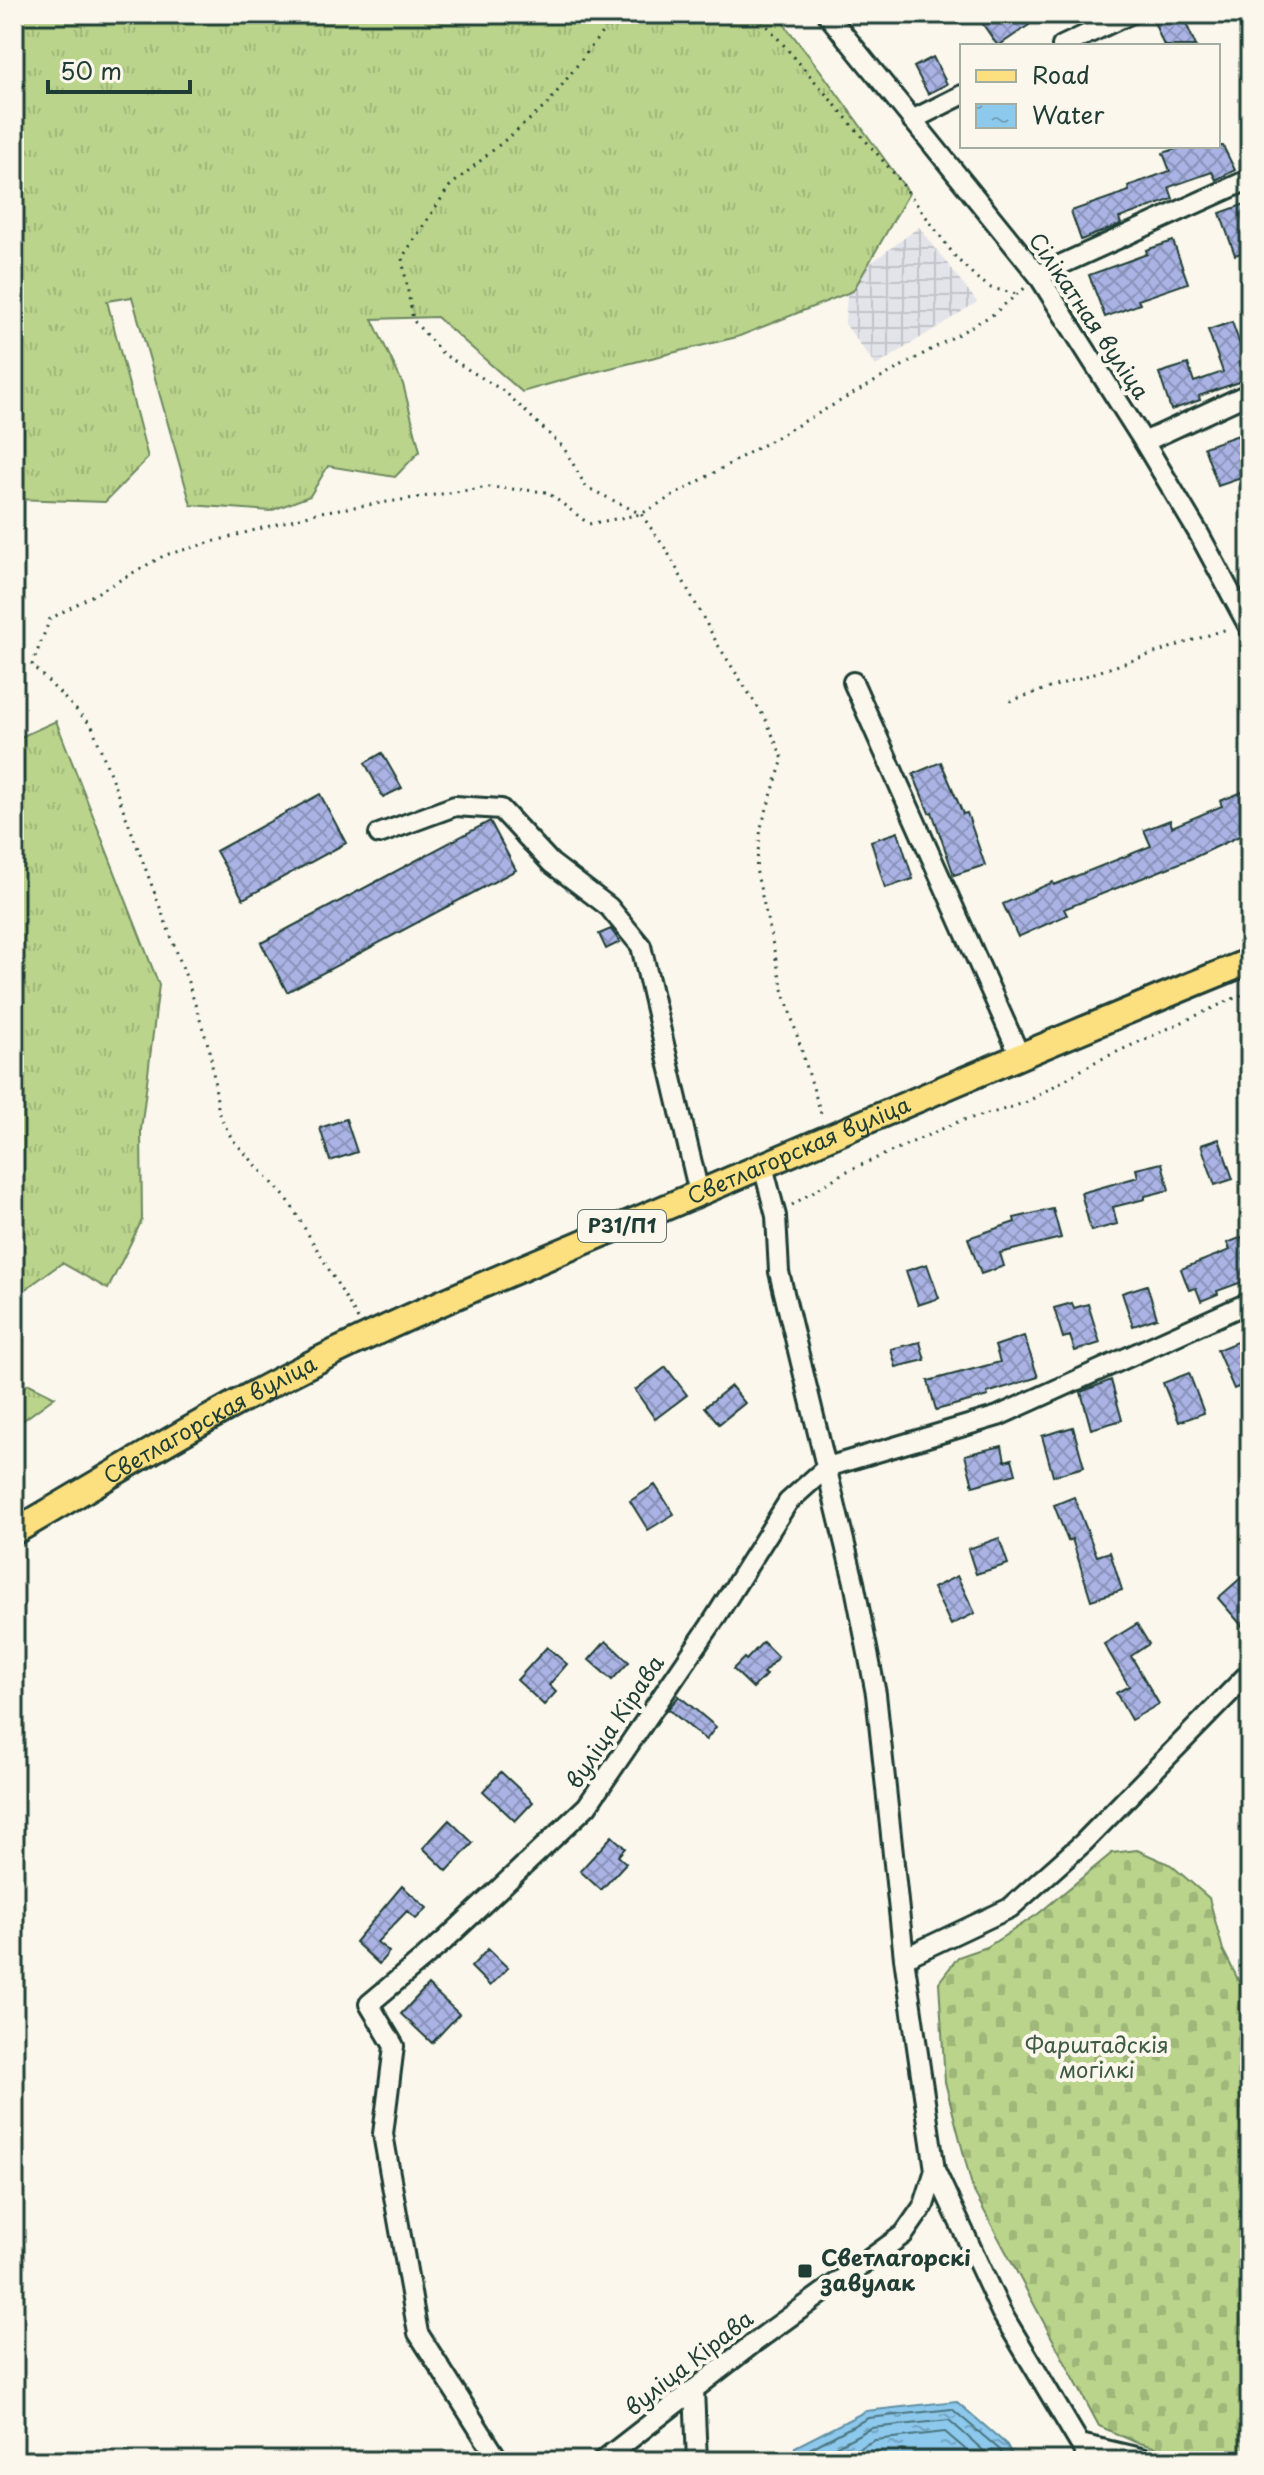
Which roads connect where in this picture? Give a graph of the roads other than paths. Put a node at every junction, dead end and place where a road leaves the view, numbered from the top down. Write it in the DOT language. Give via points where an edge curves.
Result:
graph roads {
  1 [pos="827,14"];
  2 [pos="1130,14"];
  3 [pos="1066,44"];
  4 [pos="960,96"];
  5 [pos="912,120"];
  6 [pos="1250,179"];
  7 [pos="1038,275"];
  8 [pos="1250,393"];
  9 [pos="1144,442"];
  10 [pos="1249,624"];
  11 [pos="853,682"];
  12 [pos="379,834"];
  13 [pos="1250,961"];
  14 [pos="1020,1056"];
  15 [pos="763,1166"];
  16 [pos="699,1193"];
  17 [pos="1250,1302"];
  18 [pos="827,1467"];
  19 [pos="14,1532"];
  20 [pos="1250,1672"];
  21 [pos="904,1958"];
  22 [pos="935,2170"];
  23 [pos="694,2389"];
  24 [pos="1080,2444"];
  25 [pos="499,2461"];
  26 [pos="602,2461"];
  27 [pos="697,2461"];
  28 [pos="1090,2461"];
  29 [pos="1153,2461"];
  1 -- 5 [label="street, Сілікатная вуліца"];
  2 -- 3 [label="street"];
  4 -- 5 [label="street"];
  5 -- 7 [label="street, Сілікатная вуліца"];
  6 -- 7 [label="street"];
  7 -- 9 [label="street, Сілікатная вуліца"];
  8 -- 9 [label="street"];
  9 -- 10 [label="street, Сілікатная вуліца"];
  11 -- 14 [label="street"];
  12 -- 16 [label="street" via="455,806 501,809 551,863 609,907 641,946"];
  13 -- 14 [label="main road, Светлагорская вуліца / Р31/П1"];
  14 -- 15 [label="main road, Светлагорская вуліца / Р31/П1"];
  15 -- 16 [label="main road, Светлагорская вуліца / Р31/П1"];
  15 -- 18 [label="street" via="776,1216 779,1272"];
  16 -- 19 [label="main road, Светлагорская вуліца / Р31/П1" via="289,1375"];
  17 -- 18 [label="street" via="998,1416"];
  18 -- 21 [label="street" via="876,1694"];
  18 -- 25 [label="street, вуліца Кірава" via="788,1502 587,1806 369,2004 394,2046 383,2134 418,2333"];
  20 -- 21 [label="street" via="1092,1835 1010,1908"];
  21 -- 22 [label="street"];
  22 -- 23 [label="street, вуліца Кірава" via="924,2205 904,2234"];
  22 -- 24 [label="street" via="1001,2312"];
  23 -- 26 [label="street, вуліца Кірава"];
  23 -- 27 [label="street"];
  24 -- 28 [label="street"];
  24 -- 29 [label="street"];
}
